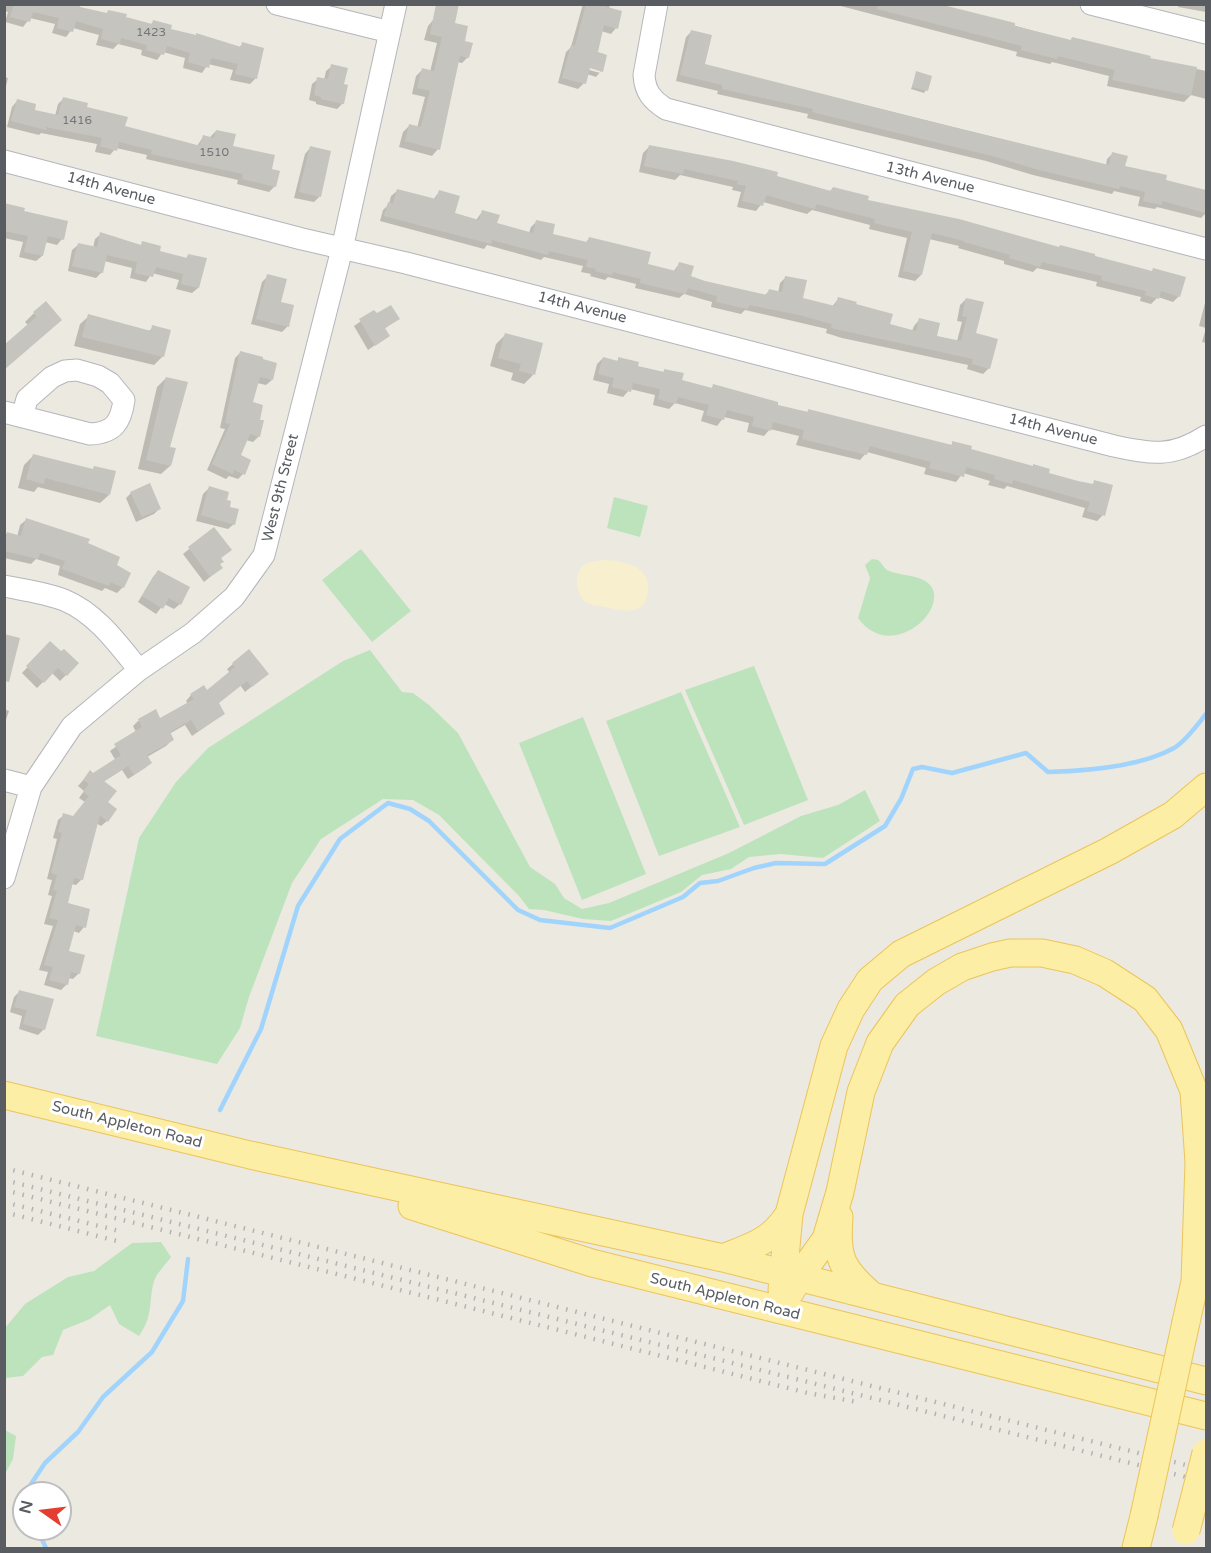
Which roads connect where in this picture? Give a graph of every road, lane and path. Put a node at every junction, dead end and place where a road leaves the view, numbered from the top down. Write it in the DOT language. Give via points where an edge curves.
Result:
graph roads {
  1 [pos="278,4"];
  2 [pos="396,4"];
  3 [pos="657,4"];
  4 [pos="1091,4"];
  5 [pos="390,32"];
  6 [pos="1206,33"];
  7 [pos="4,161"];
  8 [pos="342,249"];
  9 [pos="1206,249"];
  10 [pos="1206,436"];
  11 [pos="4,586"];
  12 [pos="139,670"];
  13 [pos="4,780"];
  14 [pos="31,787"];
  15 [pos="1206,787"];
  16 [pos="4,878"];
  17 [pos="4,1095"];
  18 [pos="250,1155"];
  19 [pos="840,1192"];
  20 [pos="789,1214"];
  21 [pos="1206,1234"];
  22 [pos="723,1258"];
  23 [pos="791,1276"];
  24 [pos="1195,1282"];
  25 [pos="870,1294"];
  26 [pos="780,1311"];
  27 [pos="1206,1381"];
  28 [pos="1206,1416"];
  29 [pos="1206,1453"];
  30 [pos="1184,1540"];
  31 [pos="1136,1548"];
  1 -- 5 [label="street"];
  2 -- 5 [label="street, West 9th Street"];
  3 -- 9 [label="street, 13th Avenue" via="645,86 656,103 679,114"];
  4 -- 6 [label="street"];
  5 -- 8 [label="street, West 9th Street"];
  7 -- 8 [label="street, 14th Avenue"];
  8 -- 10 [label="street, 14th Avenue" via="1114,446 1160,453 1178,450"];
  8 -- 12 [label="street, West 9th Street" via="264,555 234,597 193,633"];
  11 -- 12 [label="street" via="64,600 74,606 93,618"];
  12 -- 14 [label="street, West 9th Street" via="72,726"];
  13 -- 14 [label="street"];
  14 -- 16 [label="street, West 9th Street"];
  15 -- 20 [label="main road" via="1173,815 901,954 870,980 834,1046"];
  17 -- 18 [label="main road, South Appleton Road"];
  18 -- 22 [label="main road, South Appleton Road"];
  18 -- 26 [label="main road, South Appleton Road" via="592,1263"];
  19 -- 23 [label="main road" via="826,1239"];
  19 -- 24 [label="main road" via="861,1092 880,1043 907,1005 962,967 992,957 1042,953 1075,960 1105,973 1144,999 1169,1030 1194,1091 1199,1162"];
  19 -- 25 [label="main road" via="838,1247 843,1266"];
  20 -- 22 [label="main road" via="770,1237"];
  20 -- 23 [label="main road"];
  21 -- 24 [label="main road"];
  22 -- 23 [label="main road, South Appleton Road"];
  23 -- 25 [label="main road, South Appleton Road"];
  23 -- 26 [label="main road"];
  24 -- 31 [label="main road, bridge"];
  25 -- 27 [label="main road, South Appleton Road"];
  26 -- 28 [label="main road, South Appleton Road"];
  29 -- 30 [label="main road, bridge"];
}
